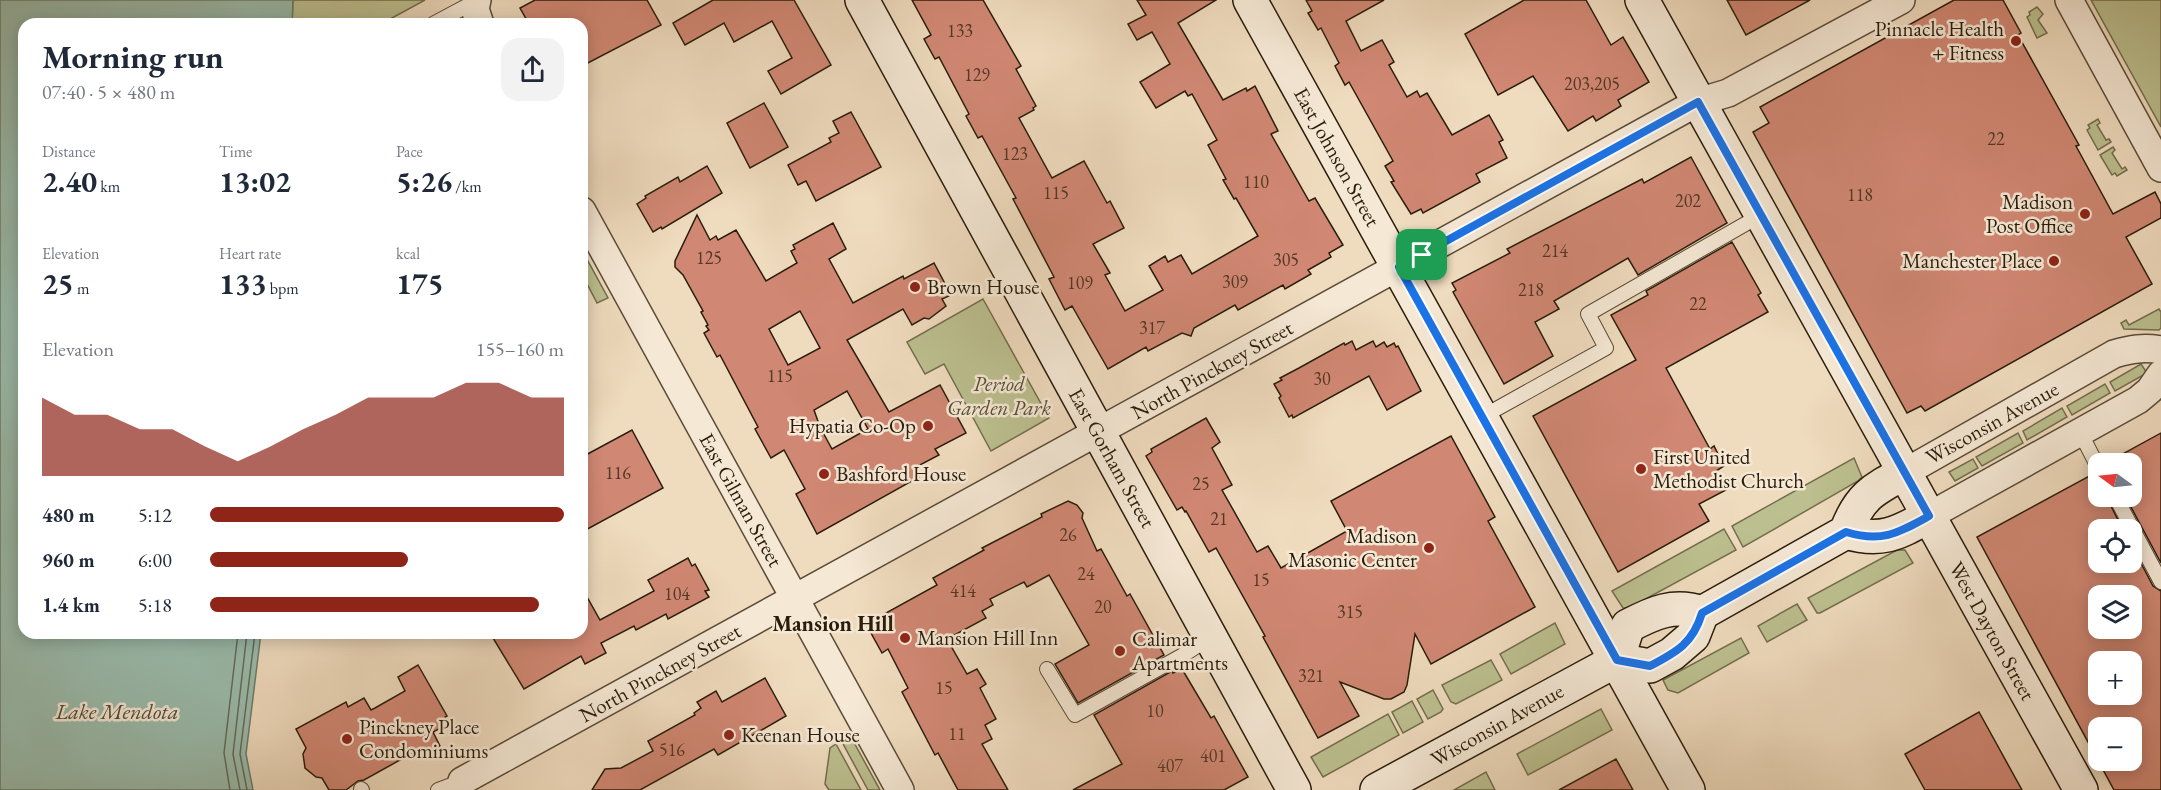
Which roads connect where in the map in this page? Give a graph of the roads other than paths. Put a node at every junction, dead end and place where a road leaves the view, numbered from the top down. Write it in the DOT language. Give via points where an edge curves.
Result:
graph roads {
  1 [pos="862,0"];
  2 [pos="1250,0"];
  3 [pos="1642,0"];
  4 [pos="1901,0"];
  5 [pos="2069,0"];
  6 [pos="478,8"];
  7 [pos="450,18"];
  8 [pos="1698,102"];
  9 [pos="2161,168"];
  10 [pos="1761,215"];
  11 [pos="588,223"];
  12 [pos="1399,267"];
  13 [pos="2161,350"];
  14 [pos="2161,374"];
  15 [pos="1482,417"];
  16 [pos="1098,432"];
  17 [pos="2080,432"];
  18 [pos="2091,453"];
  19 [pos="1904,473"];
  20 [pos="2121,507"];
  21 [pos="1929,516"];
  22 [pos="1846,532"];
  23 [pos="2161,582"];
  24 [pos="795,599"];
  25 [pos="1702,613"];
  26 [pos="1210,637"];
  27 [pos="1617,660"];
  28 [pos="1047,669"];
  29 [pos="450,786"];
  30 [pos="900,790"];
  31 [pos="1294,790"];
  32 [pos="1377,790"];
  33 [pos="1688,790"];
  34 [pos="2081,790"];
  1 -- 16 [label="main road, East Gorham Street"];
  2 -- 12 [label="main road, East Johnson Street"];
  3 -- 8 [label="main road, West Dayton Street"];
  4 -- 8 [label="street, North Pinckney Street" via="1728,93"];
  5 -- 9 [label="street"];
  6 -- 7 [label="lane"];
  8 -- 10 [label="main road, West Dayton Street"];
  8 -- 12 [label="street, North Pinckney Street"];
  10 -- 15 [label="lane" via="1588,314 1606,348"];
  10 -- 19 [label="main road, West Dayton Street"];
  11 -- 24 [label="street, East Gilman Street"];
  12 -- 15 [label="main road, East Johnson Street"];
  12 -- 16 [label="street, North Pinckney Street"];
  13 -- 19 [label="street, Wisconsin Avenue" via="2130,349 2114,354"];
  14 -- 17 [label="street" via="2138,400"];
  15 -- 27 [label="main road, East Johnson Street"];
  16 -- 24 [label="street, North Pinckney Street"];
  16 -- 26 [label="main road, East Gorham Street"];
  17 -- 18 [label="lane"];
  17 -- 21 [label="street"];
  19 -- 21 [label="main road, West Dayton Street"];
  19 -- 22 [label="main road, Wisconsin Avenue" via="1863,500"];
  20 -- 23 [label="lane"];
  21 -- 22 [label="main road" via="1882,538"];
  21 -- 34 [label="main road, West Dayton Street"];
  22 -- 25 [label="main road"];
  24 -- 29 [label="street, North Pinckney Street"];
  24 -- 30 [label="street, East Gilman Street"];
  25 -- 27 [label="main road" via="1683,647 1665,658 1650,666"];
  25 -- 27 [label="main road" via="1666,609 1628,626"];
  26 -- 28 [label="lane" via="1075,715"];
  26 -- 31 [label="main road, East Gorham Street"];
  27 -- 32 [label="main road, Wisconsin Avenue"];
  27 -- 33 [label="main road, East Johnson Street"];
}
